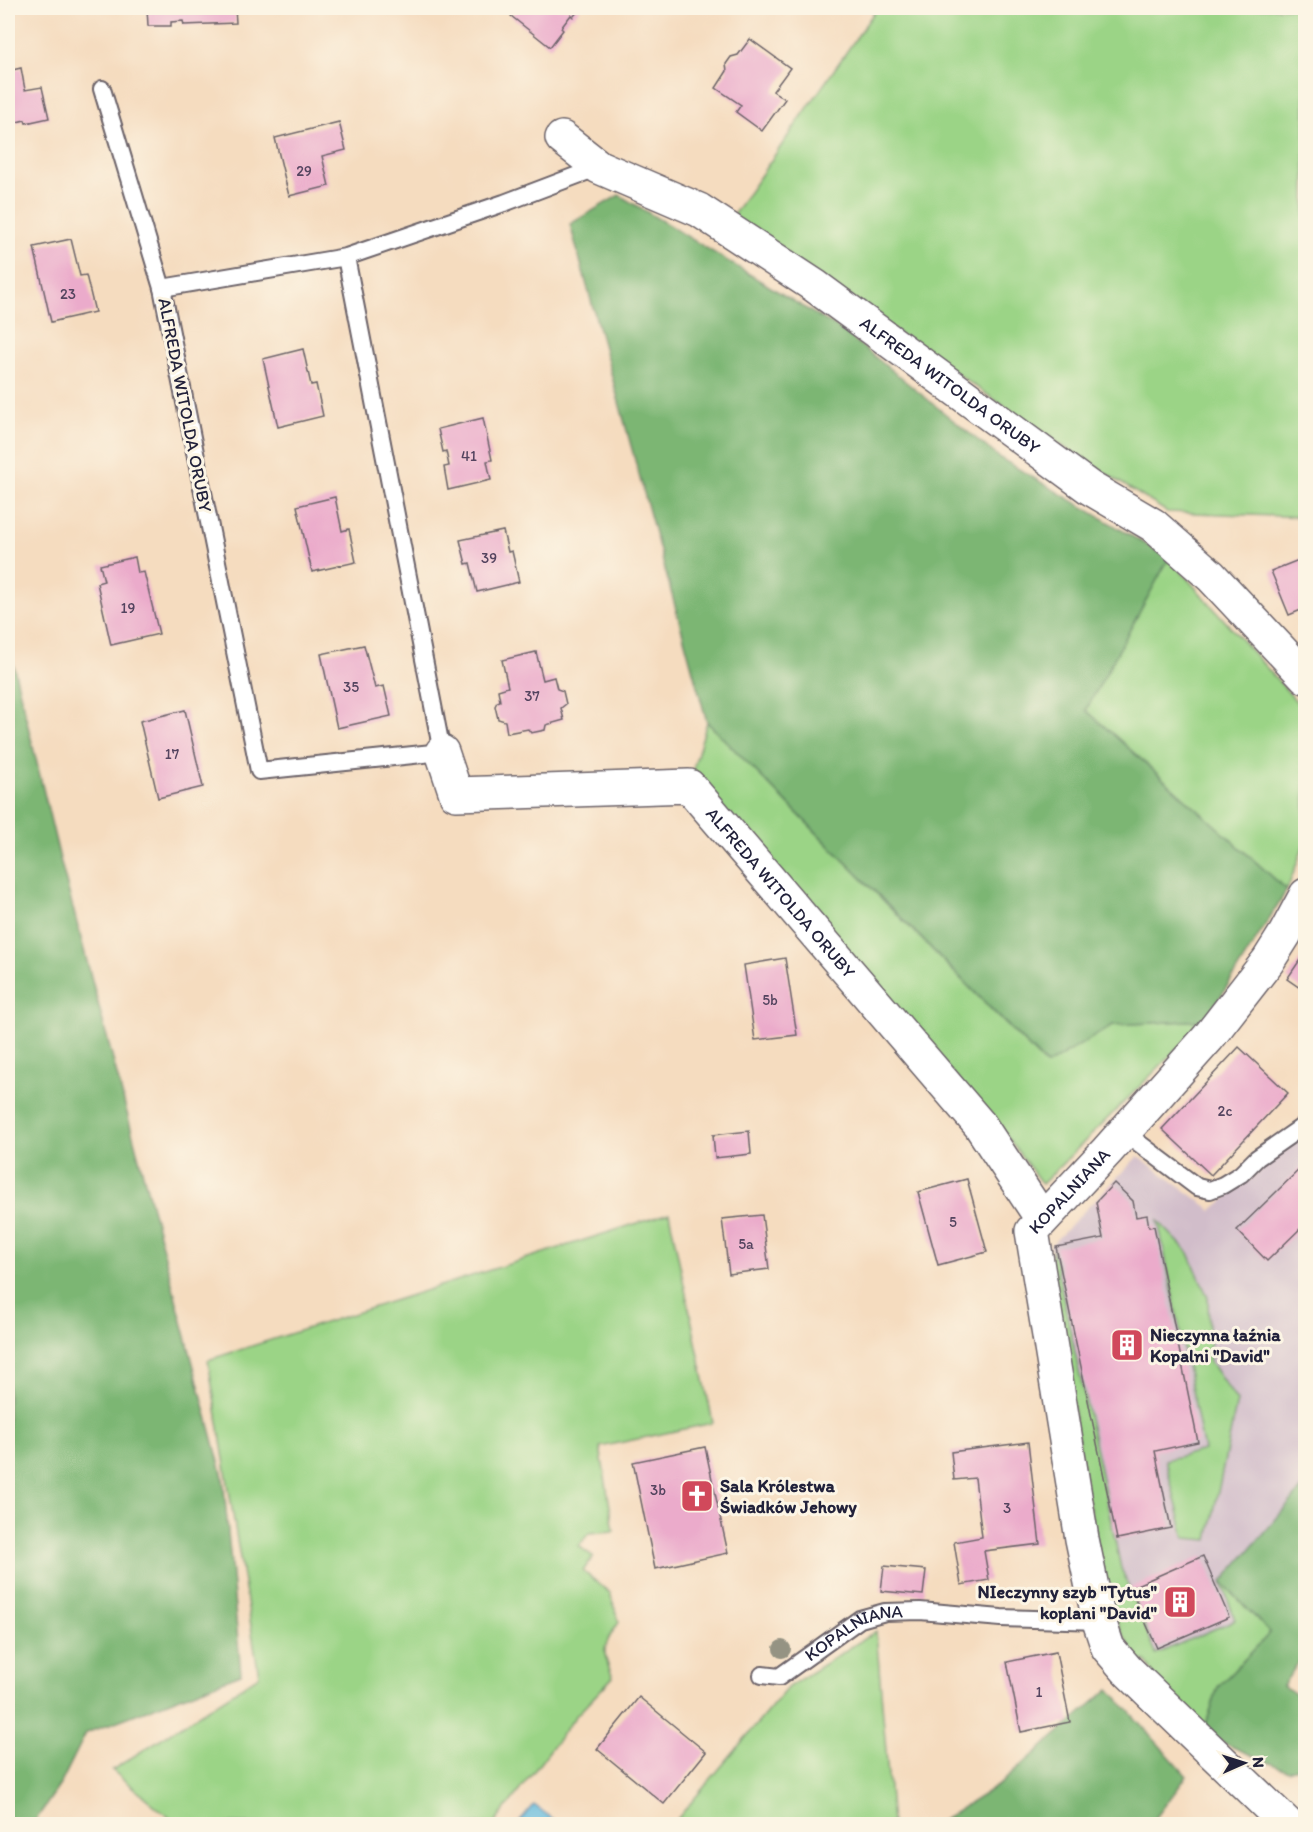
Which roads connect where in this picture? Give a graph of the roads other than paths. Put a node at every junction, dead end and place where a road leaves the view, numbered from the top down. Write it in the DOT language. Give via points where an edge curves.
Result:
graph roads {
  1 [pos="102,89"];
  2 [pos="562,138"];
  3 [pos="599,168"];
  4 [pos="346,257"];
  5 [pos="162,288"];
  6 [pos="1305,677"];
  7 [pos="442,752"];
  8 [pos="1305,895"];
  9 [pos="1305,1124"];
  10 [pos="1124,1132"];
  11 [pos="1042,1219"];
  12 [pos="1099,1621"];
  13 [pos="762,1675"];
  14 [pos="1305,1818"];
  15 [pos="1287,1824"];
  16 [pos="1300,1824"];
  1 -- 5 [label="lane"];
  2 -- 3 [label="street, ALFREDA WITOLDA ORUBY"];
  3 -- 4 [label="lane"];
  3 -- 6 [label="street, ALFREDA WITOLDA ORUBY" via="699,210 815,286 1090,488 1154,525 1211,576"];
  4 -- 5 [label="lane, ALFREDA WITOLDA ORUBY"];
  4 -- 7 [label="lane, ALFREDA WITOLDA ORUBY"];
  5 -- 7 [label="lane, ALFREDA WITOLDA ORUBY" via="259,771"];
  7 -- 11 [label="street, ALFREDA WITOLDA ORUBY" via="456,794 689,786 980,1125"];
  8 -- 10 [label="street, KOPALNIANA" via="1286,934 1248,987"];
  9 -- 10 [label="lane" via="1241,1174 1210,1190 1197,1187"];
  10 -- 11 [label="street, KOPALNIANA"];
  11 -- 12 [label="street, KOPALNIANA" via="1032,1232"];
  12 -- 13 [label="lane, KOPALNIANA" via="885,1612 860,1620 778,1677"];
  12 -- 15 [label="street, KOPALNIANA" via="1108,1648 1128,1671"];
  14 -- 16 [label="street"];
}
